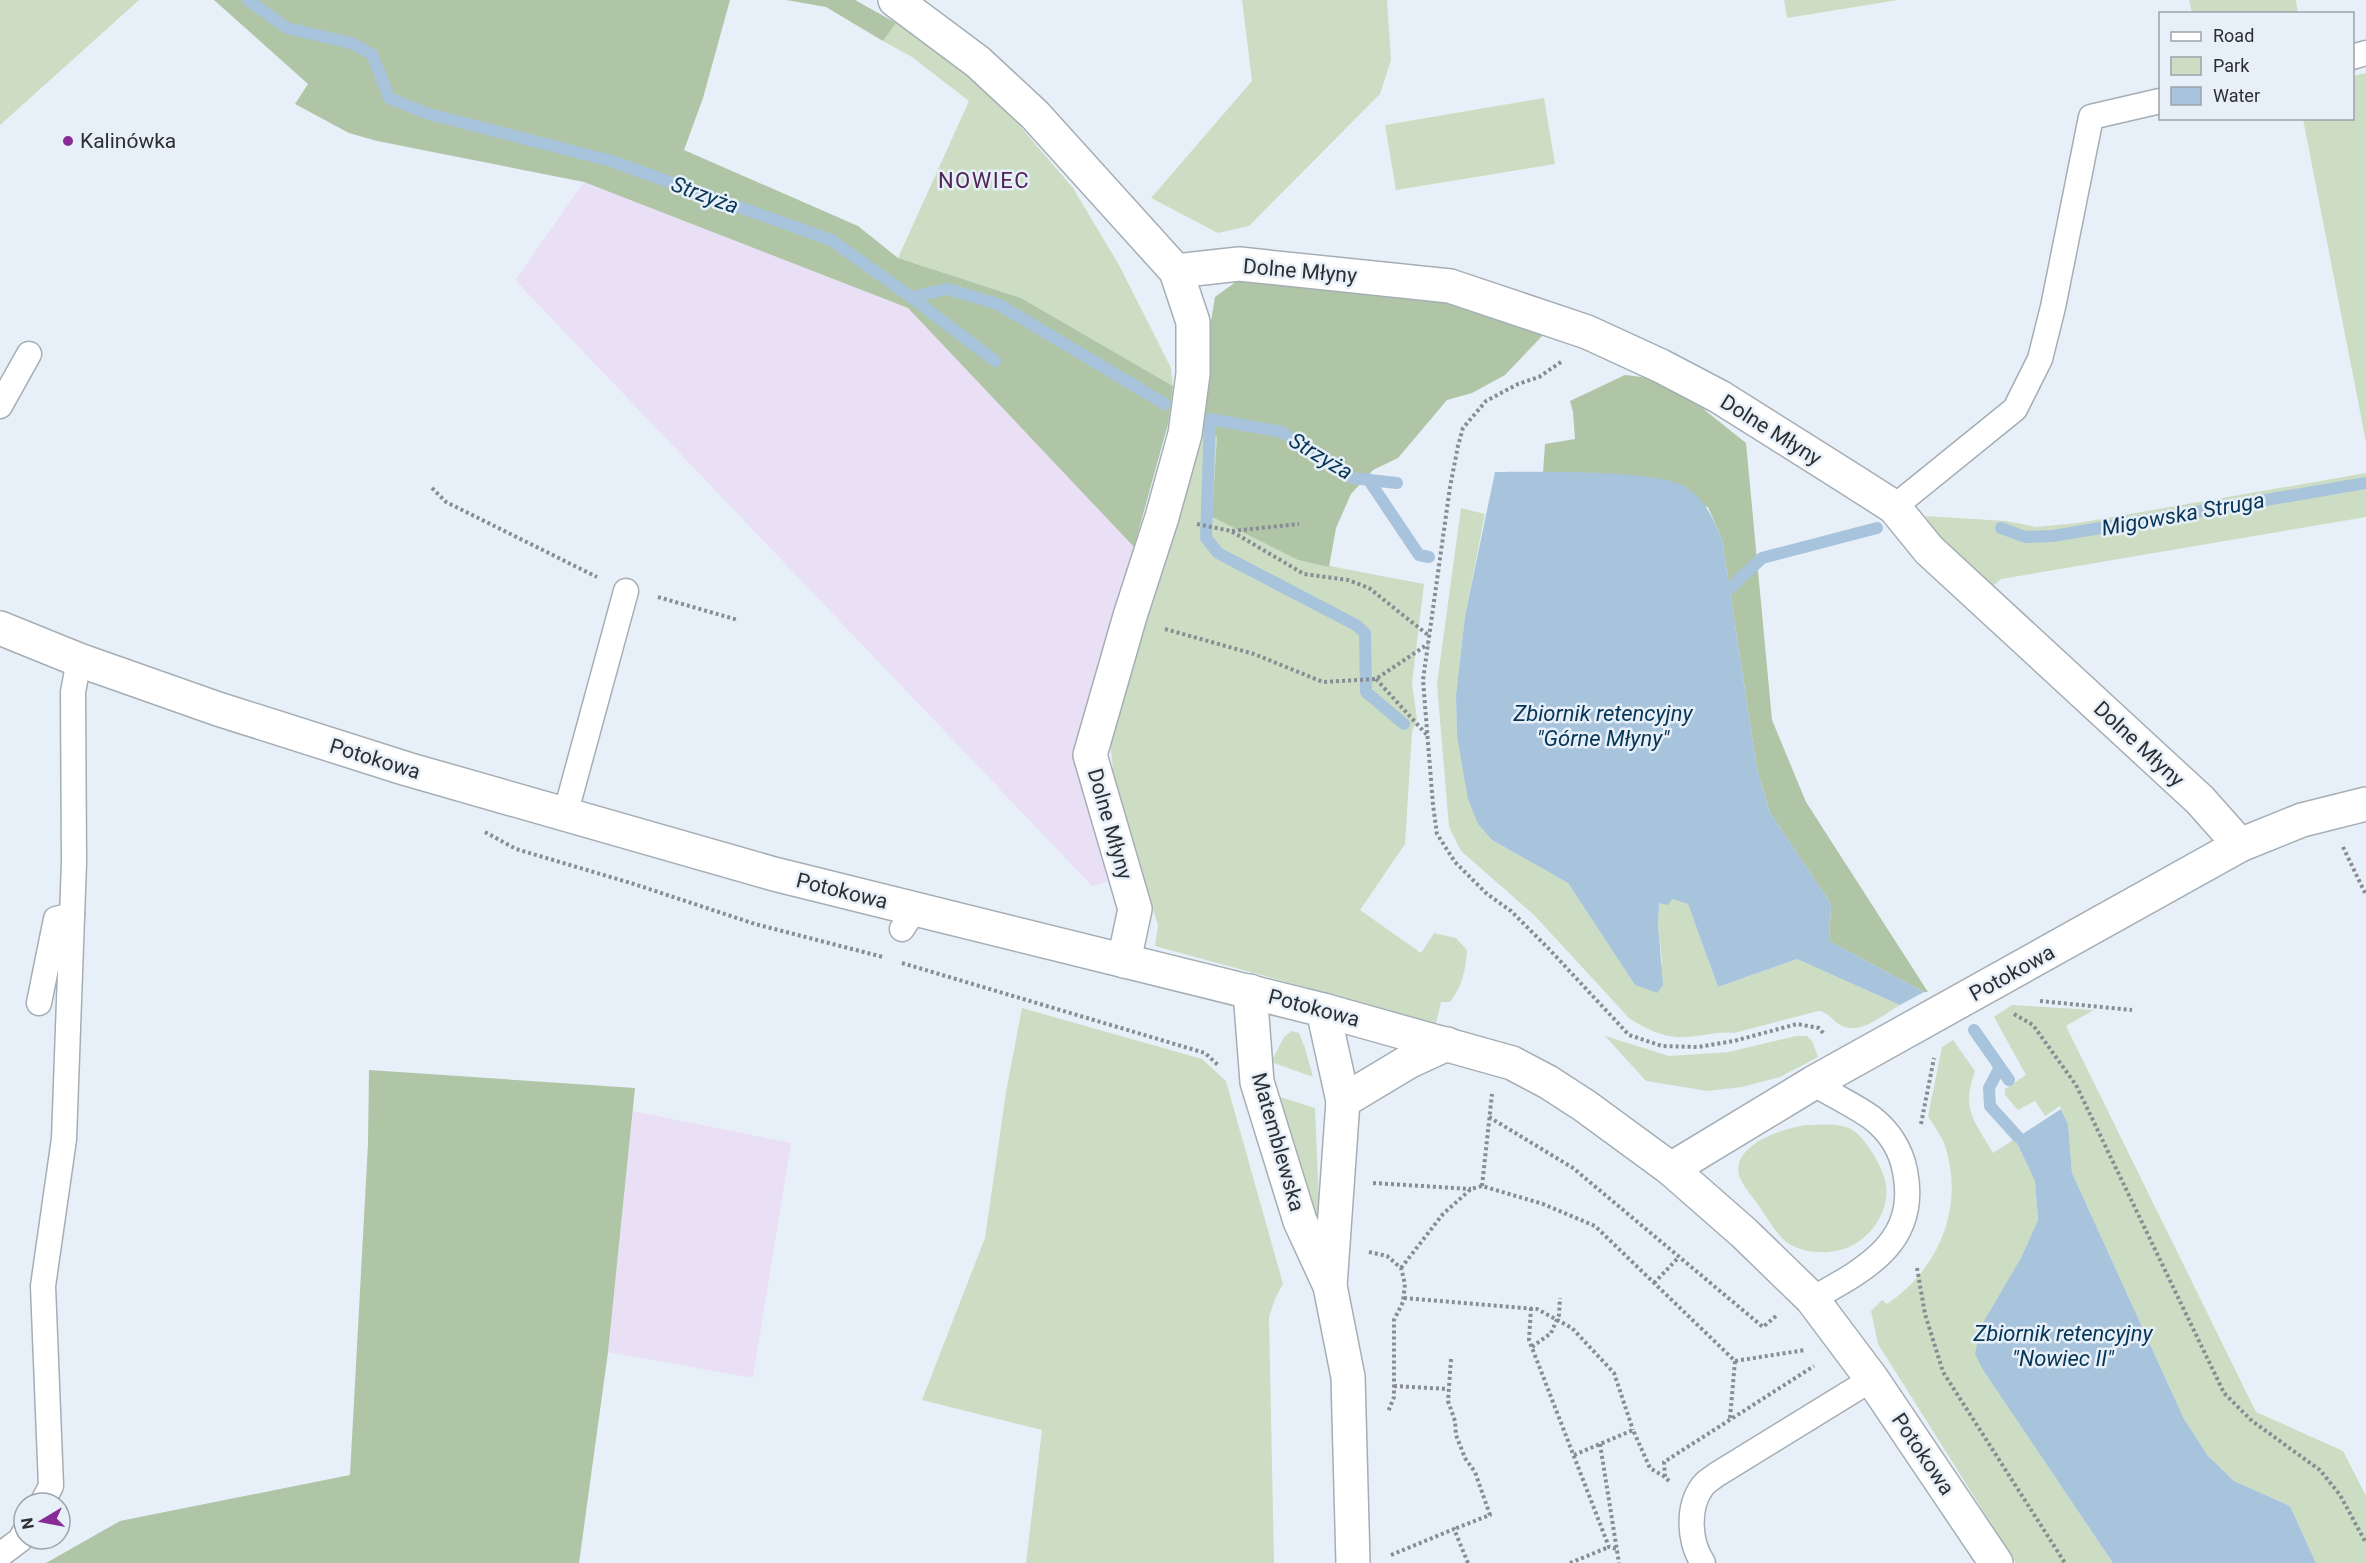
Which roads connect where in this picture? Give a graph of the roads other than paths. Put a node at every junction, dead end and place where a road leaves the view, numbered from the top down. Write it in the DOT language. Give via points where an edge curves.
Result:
graph roads {
  1 [pos="895,0"];
  2 [pos="2159,101"];
  3 [pos="1176,271"];
  4 [pos="29,354"];
  5 [pos="0,406"];
  6 [pos="1894,507"];
  7 [pos="626,591"];
  8 [pos="0,628"];
  9 [pos="79,660"];
  10 [pos="2366,805"];
  11 [pos="565,814"];
  12 [pos="2240,845"];
  13 [pos="72,915"];
  14 [pos="1124,961"];
  15 [pos="1250,991"];
  16 [pos="39,1003"];
  17 [pos="1323,1010"];
  18 [pos="1447,1044"];
  19 [pos="1813,1083"];
  20 [pos="1343,1101"];
  21 [pos="1671,1169"];
  22 [pos="1330,1286"];
  23 [pos="1812,1299"];
  24 [pos="1872,1378"];
  25 [pos="48,1491"];
  26 [pos="1353,1563"];
  27 [pos="1702,1563"];
  28 [pos="1996,1563"];
  1 -- 3 [label="street, Dolne Młyny" via="978,62 1035,115"];
  2 -- 6 [label="lane" via="2091,117 2040,359 2015,409"];
  3 -- 6 [label="street, Dolne Młyny" via="1239,264 1450,286 1587,332 1661,366 1720,397"];
  3 -- 14 [label="street, Dolne Młyny" via="1193,322 1193,374 1185,434 1090,755 1135,909"];
  4 -- 5 [label="lane"];
  6 -- 12 [label="street, Dolne Młyny" via="1929,550 2200,800"];
  7 -- 11 [label="lane"];
  8 -- 9 [label="street, Potokowa"];
  9 -- 11 [label="street, Potokowa" via="218,710"];
  9 -- 13 [label="lane" via="73,692"];
  10 -- 12 [label="street, Potokowa" via="2302,820"];
  11 -- 14 [label="street, Potokowa" via="774,874 909,919"];
  12 -- 19 [label="street, Potokowa"];
  13 -- 16 [label="lane" via="56,919"];
  13 -- 25 [label="lane" via="64,1139 43,1286"];
  14 -- 15 [label="street, Potokowa"];
  15 -- 17 [label="street, Potokowa"];
  15 -- 22 [label="street, Matemblewska" via="1257,1082 1300,1221"];
  17 -- 18 [label="street, Potokowa"];
  17 -- 20 [label="street, Matemblewska"];
  18 -- 20 [label="street"];
  18 -- 21 [label="street, Potokowa" via="1512,1063 1548,1082"];
  19 -- 21 [label="street, Potokowa"];
  19 -- 23 [label="lane" via="1873,1119 1892,1138 1903,1160 1909,1191 1905,1220 1894,1241 1868,1265"];
  20 -- 22 [label="street, Matemblewska"];
  21 -- 23 [label="street, Potokowa"];
  22 -- 26 [label="street, Matemblewska" via="1348,1377"];
  23 -- 24 [label="street, Potokowa"];
  24 -- 27 [label="lane" via="1702,1486 1692,1506 1691,1525 1696,1554"];
  24 -- 28 [label="street, Potokowa"];
}
